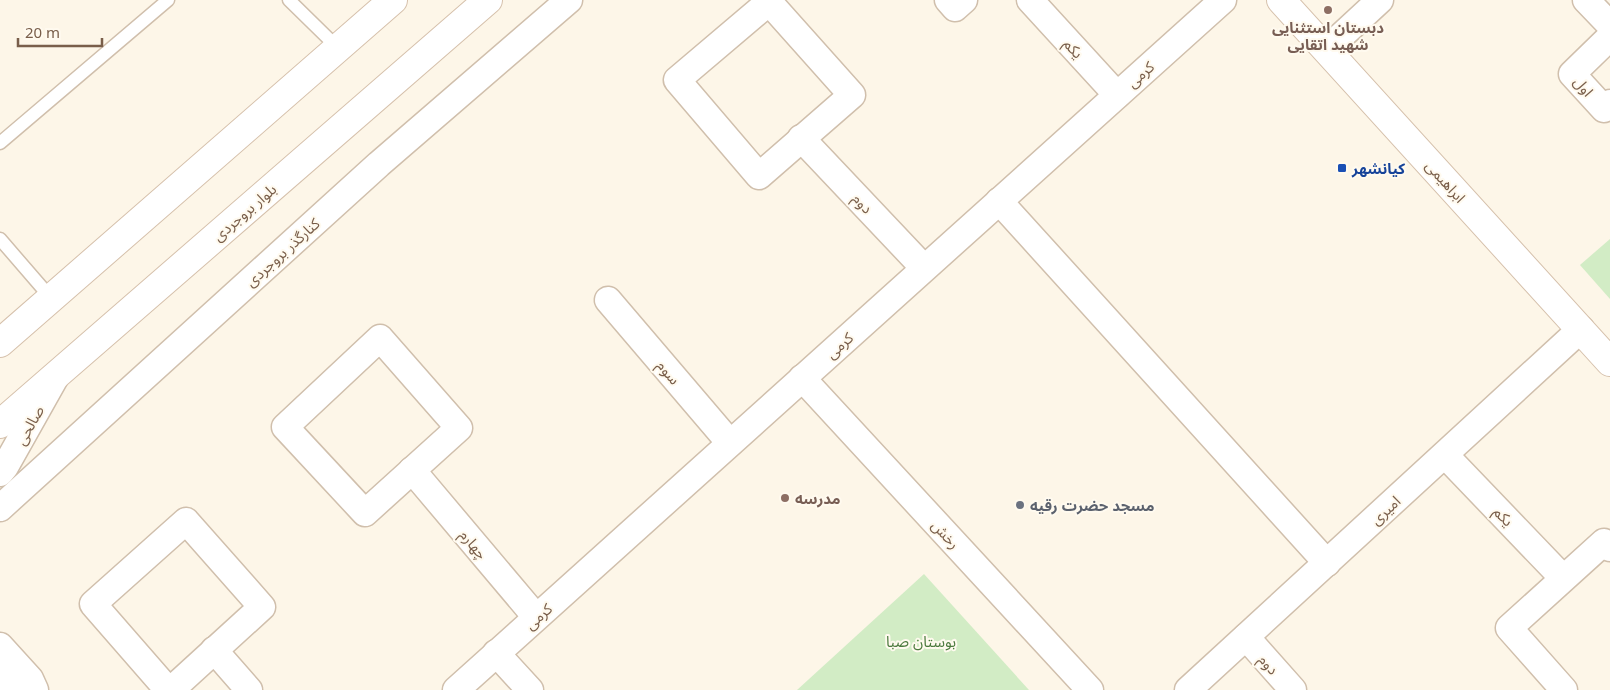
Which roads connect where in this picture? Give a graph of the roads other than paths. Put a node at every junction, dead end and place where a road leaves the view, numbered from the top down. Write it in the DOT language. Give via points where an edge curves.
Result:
graph roads {
  1 [pos="168,0"];
  2 [pos="290,0"];
  3 [pos="392,0"];
  4 [pos="488,0"];
  5 [pos="568,0"];
  6 [pos="948,0"];
  7 [pos="964,0"];
  8 [pos="1030,0"];
  9 [pos="1223,0"];
  10 [pos="1281,0"];
  11 [pos="1380,0"];
  12 [pos="1586,0"];
  13 [pos="1610,25"];
  14 [pos="1610,37"];
  15 [pos="338,48"];
  16 [pos="1326,50"];
  17 [pos="1117,95"];
  18 [pos="1610,103"];
  19 [pos="801,138"];
  20 [pos="0,144"];
  21 [pos="999,201"];
  22 [pos="0,239"];
  23 [pos="924,268"];
  24 [pos="51,298"];
  25 [pos="608,300"];
  26 [pos="1582,329"];
  27 [pos="0,343"];
  28 [pos="1610,362"];
  29 [pos="56,377"];
  30 [pos="802,378"];
  31 [pos="0,424"];
  32 [pos="730,444"];
  33 [pos="1445,454"];
  34 [pos="412,470"];
  35 [pos="0,473"];
  36 [pos="0,508"];
  37 [pos="1610,548"];
  38 [pos="1327,563"];
  39 [pos="1563,578"];
  40 [pos="536,618"];
  41 [pos="1246,637"];
  42 [pos="0,646"];
  43 [pos="214,650"];
  44 [pos="496,653"];
  45 [pos="0,675"];
  46 [pos="14,690"];
  47 [pos="35,690"];
  48 [pos="169,690"];
  49 [pos="249,690"];
  50 [pos="456,690"];
  51 [pos="530,690"];
  52 [pos="1090,690"];
  53 [pos="1188,690"];
  54 [pos="1293,690"];
  55 [pos="1564,690"];
  1 -- 20 [label="lane"];
  2 -- 15 [label="lane"];
  3 -- 15 [label="main road"];
  4 -- 29 [label="main road, بلوار بروجردی"];
  5 -- 36 [label="street, کنارگذر بروجردی" via="357,184"];
  6 -- 7 [label="street" via="955,8"];
  8 -- 17 [label="street, یکم"];
  9 -- 17 [label="street, کرمی"];
  10 -- 16 [label="main road, ابراهیمی"];
  11 -- 16 [label="street"];
  12 -- 13 [label="street"];
  14 -- 18 [label="street, اول" via="1572,74 1604,109"];
  15 -- 24 [label="main road"];
  16 -- 26 [label="main road, ابراهیمی"];
  17 -- 21 [label="street, کرمی"];
  19 -- 19 [label="street" via="852,95 769,2 677,80 759,176"];
  19 -- 23 [label="street, دوم"];
  21 -- 23 [label="street, کرمی"];
  21 -- 38 [label="street"];
  22 -- 24 [label="lane"];
  23 -- 30 [label="street, کرمی"];
  24 -- 27 [label="main road"];
  25 -- 32 [label="street, سوم"];
  26 -- 28 [label="main road, ابراهیمی"];
  26 -- 33 [label="street, امیری"];
  29 -- 31 [label="main road, بلوار بروجردی"];
  29 -- 35 [label="street, صالحی"];
  30 -- 32 [label="street, کرمی"];
  30 -- 52 [label="street, رخش"];
  32 -- 40 [label="street, کرمی"];
  33 -- 38 [label="street, امیری"];
  33 -- 39 [label="street, یکم"];
  34 -- 34 [label="street" via="459,428 380,338 285,427 365,513"];
  34 -- 40 [label="street, چهارم"];
  37 -- 39 [label="street" via="1604,542"];
  38 -- 41 [label="street, امیری"];
  39 -- 55 [label="street" via="1509,628"];
  40 -- 44 [label="street, کرمی"];
  41 -- 53 [label="street, امیری"];
  41 -- 54 [label="street, دوم"];
  42 -- 47 [label="street" via="30,679"];
  43 -- 48 [label="street"];
  43 -- 48 [label="street" via="262,607 186,521 93,604"];
  43 -- 49 [label="street"];
  44 -- 50 [label="street, کرمی"];
  44 -- 51 [label="street"];
  45 -- 46 [label="street"];
}
